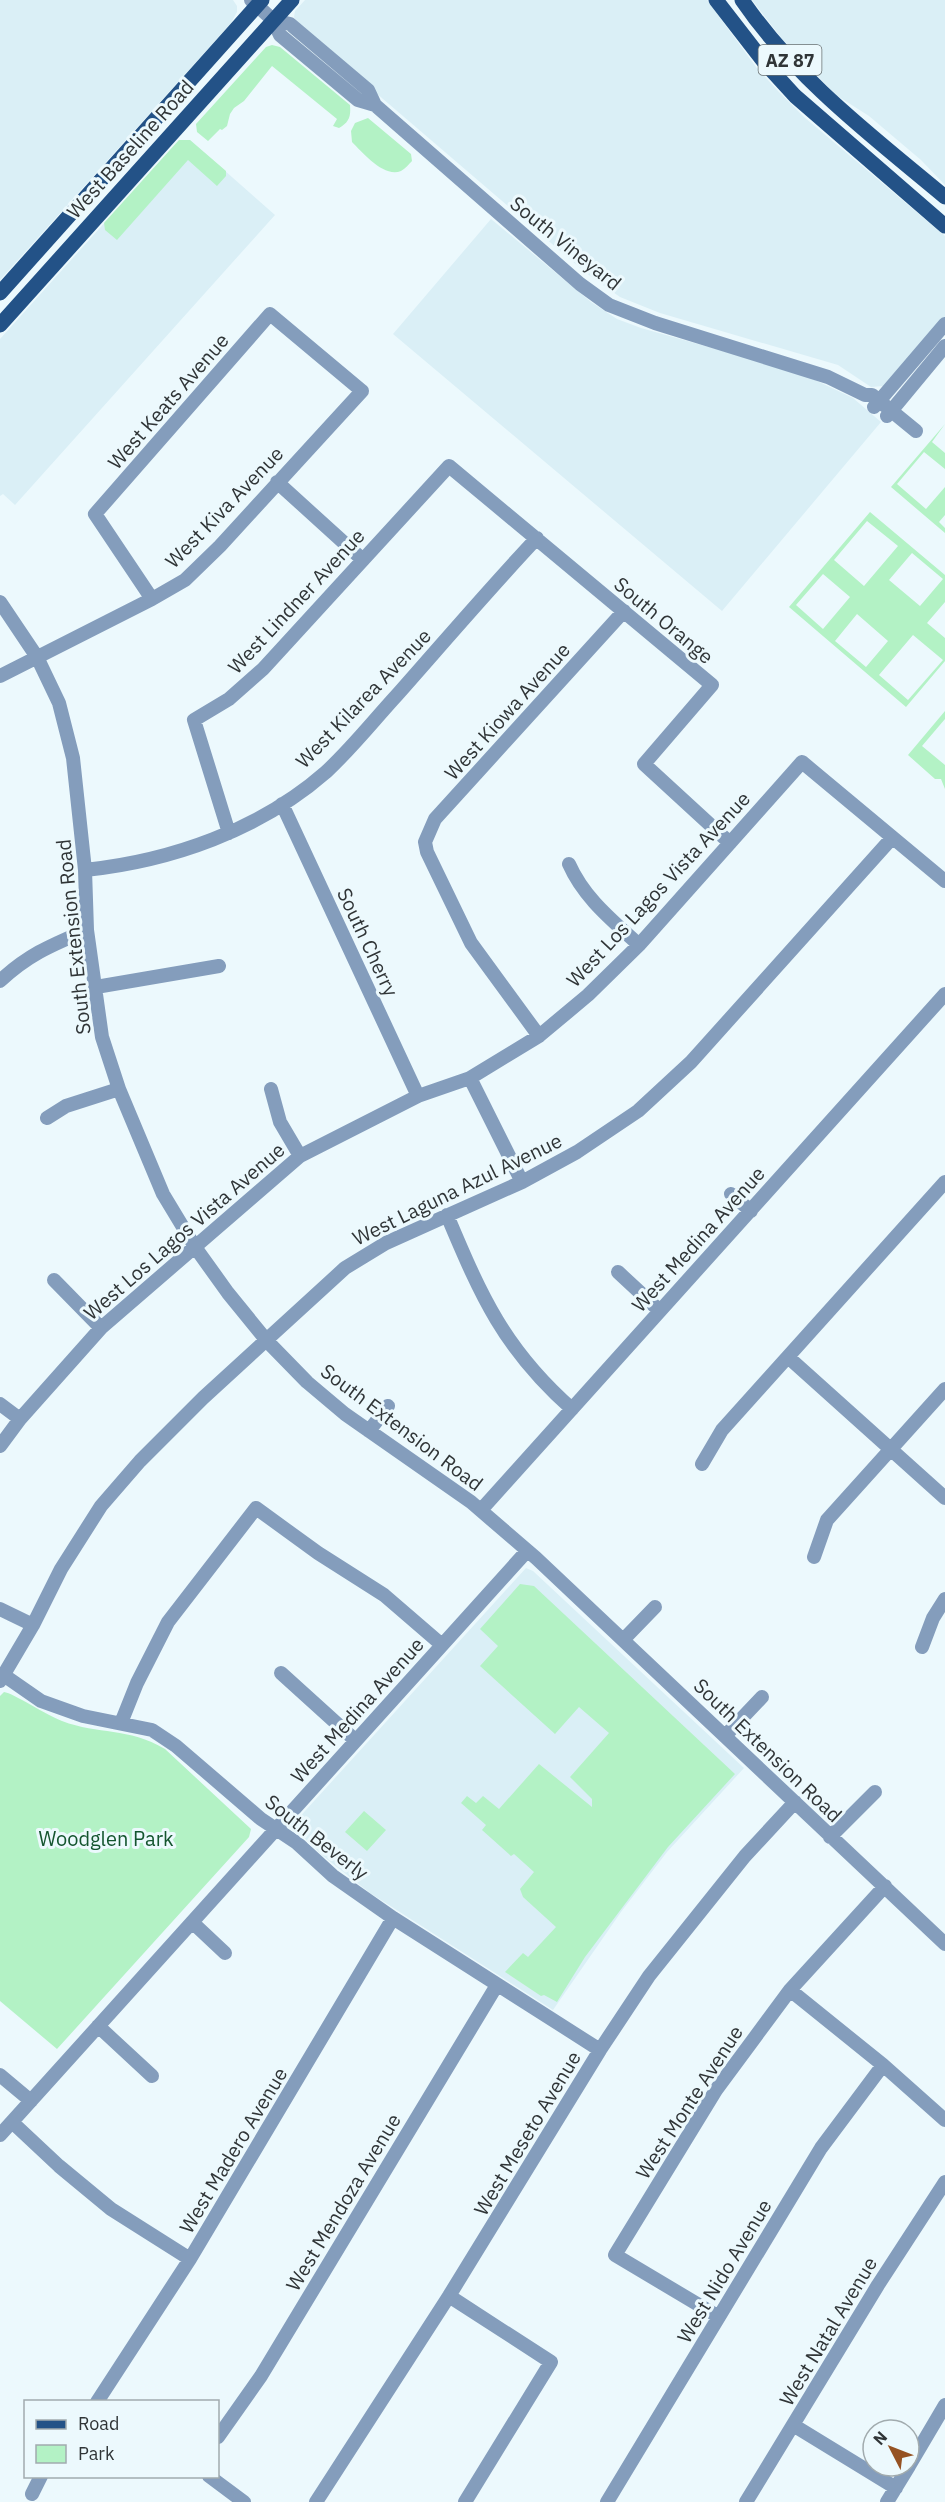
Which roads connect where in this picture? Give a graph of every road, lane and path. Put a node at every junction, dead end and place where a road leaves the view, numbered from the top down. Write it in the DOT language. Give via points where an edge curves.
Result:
graph roads {
  1 [pos="292,0"];
  2 [pos="716,0"];
  3 [pos="742,0"];
  4 [pos="257,2"];
  5 [pos="273,20"];
  6 [pos="945,197"];
  7 [pos="945,226"];
  8 [pos="0,293"];
  9 [pos="945,324"];
  10 [pos="0,325"];
  11 [pos="945,346"];
  12 [pos="362,391"];
  13 [pos="877,404"];
  14 [pos="889,414"];
  15 [pos="914,434"];
  16 [pos="449,466"];
  17 [pos="277,482"];
  18 [pos="537,538"];
  19 [pos="363,560"];
  20 [pos="152,599"];
  21 [pos="0,602"];
  22 [pos="624,611"];
  23 [pos="37,657"];
  24 [pos="0,676"];
  25 [pos="282,804"];
  26 [pos="229,833"];
  27 [pos="892,838"];
  28 [pos="730,843"];
  29 [pos="569,864"];
  30 [pos="85,870"];
  31 [pos="945,881"];
  32 [pos="87,930"];
  33 [pos="639,945"];
  34 [pos="219,966"];
  35 [pos="0,981"];
  36 [pos="96,987"];
  37 [pos="945,994"];
  38 [pos="539,1036"];
  39 [pos="470,1078"];
  40 [pos="119,1089"];
  41 [pos="271,1089"];
  42 [pos="418,1096"];
  43 [pos="47,1118"];
  44 [pos="300,1156"];
  45 [pos="522,1182"];
  46 [pos="945,1182"];
  47 [pos="731,1194"];
  48 [pos="751,1210"];
  49 [pos="447,1215"];
  50 [pos="195,1247"];
  51 [pos="618,1272"];
  52 [pos="54,1280"];
  53 [pos="660,1311"];
  54 [pos="101,1328"];
  55 [pos="267,1341"];
  56 [pos="788,1357"];
  57 [pos="945,1389"];
  58 [pos="0,1404"];
  59 [pos="388,1406"];
  60 [pos="572,1408"];
  61 [pos="20,1419"];
  62 [pos="369,1431"];
  63 [pos="0,1446"];
  64 [pos="891,1450"];
  65 [pos="702,1464"];
  66 [pos="945,1498"];
  67 [pos="481,1510"];
  68 [pos="527,1551"];
  69 [pos="814,1557"];
  70 [pos="945,1599"];
  71 [pos="655,1607"];
  72 [pos="0,1609"];
  73 [pos="33,1625"];
  74 [pos="624,1640"];
  75 [pos="442,1645"];
  76 [pos="922,1647"];
  77 [pos="280,1673"];
  78 [pos="2,1679"];
  79 [pos="762,1697"];
  80 [pos="122,1723"];
  81 [pos="725,1736"];
  82 [pos="355,1740"];
  83 [pos="875,1792"];
  84 [pos="795,1802"];
  85 [pos="274,1830"];
  86 [pos="830,1837"];
  87 [pos="885,1886"];
  88 [pos="393,1918"];
  89 [pos="192,1922"];
  90 [pos="942,1934"];
  91 [pos="225,1953"];
  92 [pos="497,1985"];
  93 [pos="790,1990"];
  94 [pos="98,2026"];
  95 [pos="600,2050"];
  96 [pos="883,2065"];
  97 [pos="0,2075"];
  98 [pos="152,2076"];
  99 [pos="31,2101"];
  100 [pos="945,2120"];
  101 [pos="12,2122"];
  102 [pos="0,2135"];
  103 [pos="945,2182"];
  104 [pos="190,2259"];
  105 [pos="449,2296"];
  106 [pos="719,2317"];
  107 [pos="101,2400"];
  108 [pos="945,2405"];
  109 [pos="793,2425"];
  110 [pos="219,2436"];
  111 [pos="921,2446"];
  112 [pos="40,2478"];
  113 [pos="212,2478"];
  114 [pos="902,2478"];
  115 [pos="896,2488"];
  116 [pos="32,2494"];
  117 [pos="244,2502"];
  118 [pos="316,2502"];
  119 [pos="465,2502"];
  120 [pos="608,2502"];
  121 [pos="746,2502"];
  122 [pos="887,2502"];
  1 -- 5 [label="main road, West Baseline Road"];
  2 -- 7 [label="main road, AZ 87" via="795,96"];
  3 -- 6 [label="main road, AZ 87" via="814,86"];
  4 -- 5 [label="street, South Vineyard"];
  4 -- 8 [label="main road, West Baseline Road"];
  5 -- 10 [label="main road, West Baseline Road"];
  5 -- 13 [label="street, South Vineyard" via="280,35 358,100 375,105 609,305 828,377 864,395 867,402"];
  9 -- 13 [label="street"];
  11 -- 14 [label="street"];
  12 -- 17 [label="street, West Kiva Avenue"];
  12 -- 20 [label="street, West Keats Avenue" via="270,314 95,514"];
  13 -- 14 [label="street, South Vineyard"];
  14 -- 15 [label="street, South Vineyard"];
  16 -- 18 [label="street, South Orange"];
  16 -- 19 [label="street, West Lindner Avenue"];
  17 -- 19 [label="street"];
  17 -- 20 [label="street, West Kiva Avenue" via="185,580"];
  18 -- 22 [label="street, South Orange"];
  18 -- 25 [label="street, West Kilarea Avenue" via="334,764"];
  19 -- 26 [label="street, West Lindner Avenue" via="263,669 229,699 194,720"];
  20 -- 23 [label="street, West Kiva Avenue"];
  21 -- 23 [label="street, South Extension Road"];
  22 -- 28 [label="street, South Orange" via="712,685 644,764"];
  22 -- 38 [label="street, West Kiowa Avenue" via="435,819 424,842 471,943"];
  23 -- 24 [label="street, West Kiva Avenue"];
  23 -- 30 [label="street, South Extension Road" via="59,704 72,758"];
  25 -- 26 [label="street, West Kilarea Avenue"];
  25 -- 42 [label="street, South Cherry"];
  26 -- 30 [label="street, West Kilarea Avenue" via="174,854"];
  27 -- 28 [label="street, West Los Lagos Vista Avenue" via="802,762"];
  27 -- 31 [label="street"];
  27 -- 45 [label="street, West Laguna Azul Avenue" via="691,1062 638,1111 577,1152"];
  28 -- 33 [label="street, West Los Lagos Vista Avenue"];
  29 -- 33 [label="street" via="593,903"];
  30 -- 32 [label="street, South Extension Road"];
  32 -- 35 [label="street" via="53,943"];
  32 -- 36 [label="street, South Extension Road"];
  33 -- 38 [label="street, West Los Lagos Vista Avenue"];
  34 -- 36 [label="street"];
  36 -- 40 [label="street, South Extension Road" via="102,1036"];
  37 -- 48 [label="street, West Medina Avenue"];
  38 -- 39 [label="street, West Los Lagos Vista Avenue"];
  39 -- 42 [label="street, West Los Lagos Vista Avenue"];
  39 -- 45 [label="street"];
  40 -- 43 [label="street" via="66,1106"];
  40 -- 50 [label="street, South Extension Road" via="163,1194"];
  41 -- 44 [label="street" via="280,1122"];
  42 -- 44 [label="street, West Los Lagos Vista Avenue"];
  44 -- 50 [label="street, West Los Lagos Vista Avenue"];
  45 -- 49 [label="street, West Laguna Azul Avenue"];
  46 -- 56 [label="street"];
  47 -- 48 [label="street"];
  48 -- 53 [label="street, West Medina Avenue"];
  49 -- 55 [label="street, West Laguna Azul Avenue" via="386,1243 345,1268"];
  49 -- 60 [label="street" via="476,1285 501,1328 531,1368"];
  50 -- 54 [label="street, West Los Lagos Vista Avenue"];
  50 -- 55 [label="street, South Extension Road"];
  51 -- 53 [label="street"];
  52 -- 54 [label="street"];
  53 -- 60 [label="street, West Medina Avenue"];
  54 -- 61 [label="street, West Los Lagos Vista Avenue"];
  55 -- 62 [label="street, South Extension Road" via="307,1382"];
  55 -- 73 [label="street, West Laguna Azul Avenue" via="203,1398 101,1506 61,1569"];
  56 -- 64 [label="street"];
  56 -- 65 [label="street" via="722,1430"];
  57 -- 64 [label="street"];
  58 -- 61 [label="street"];
  59 -- 62 [label="street"];
  60 -- 67 [label="street, West Medina Avenue"];
  61 -- 63 [label="street, West Los Lagos Vista Avenue"];
  62 -- 67 [label="street, South Extension Road"];
  64 -- 66 [label="street"];
  64 -- 69 [label="street" via="827,1520"];
  67 -- 68 [label="street, South Extension Road"];
  68 -- 74 [label="street, South Extension Road"];
  68 -- 75 [label="street, West Medina Avenue"];
  70 -- 76 [label="street"];
  71 -- 74 [label="street"];
  72 -- 73 [label="street"];
  73 -- 78 [label="street, West Laguna Azul Avenue"];
  74 -- 81 [label="street, South Extension Road"];
  75 -- 80 [label="street" via="384,1595 256,1508 168,1622 136,1683"];
  75 -- 82 [label="street, West Medina Avenue"];
  77 -- 82 [label="street"];
  78 -- 80 [label="street, South Beverly" via="41,1701 83,1716"];
  79 -- 81 [label="street"];
  80 -- 85 [label="street, South Beverly" via="152,1731 176,1746"];
  81 -- 84 [label="street, South Extension Road"];
  82 -- 85 [label="street, West Medina Avenue"];
  83 -- 86 [label="street"];
  84 -- 86 [label="street, South Extension Road"];
  84 -- 95 [label="street, West Meseto Avenue" via="701,1909 649,1976"];
  85 -- 88 [label="street, South Beverly" via="297,1843 333,1876"];
  85 -- 89 [label="street, West Medina Avenue"];
  86 -- 87 [label="street, South Extension Road"];
  87 -- 90 [label="street, South Extension Road"];
  87 -- 93 [label="street, West Monte Avenue"];
  88 -- 92 [label="street, South Beverly"];
  88 -- 104 [label="street, West Madero Avenue"];
  89 -- 91 [label="street"];
  89 -- 94 [label="street, West Medina Avenue"];
  92 -- 95 [label="street, South Beverly"];
  92 -- 110 [label="street, West Mendoza Avenue" via="261,2376"];
  93 -- 96 [label="street"];
  93 -- 106 [label="street, West Monte Avenue" via="716,2090 615,2255"];
  94 -- 98 [label="street"];
  94 -- 99 [label="street, West Medina Avenue"];
  95 -- 105 [label="street, West Meseto Avenue"];
  96 -- 100 [label="street"];
  96 -- 106 [label="street, West Nido Avenue" via="821,2148"];
  97 -- 99 [label="street"];
  99 -- 101 [label="street, West Medina Avenue"];
  101 -- 102 [label="street, West Medina Avenue"];
  101 -- 104 [label="street" via="111,2209"];
  103 -- 109 [label="street, West Natal Avenue"];
  104 -- 107 [label="street, West Madero Avenue"];
  105 -- 118 [label="street, West Meseto Avenue"];
  105 -- 119 [label="street" via="551,2362"];
  106 -- 120 [label="street, West Nido Avenue"];
  108 -- 111 [label="street"];
  109 -- 115 [label="street"];
  109 -- 121 [label="street, West Natal Avenue"];
  112 -- 116 [label="street"];
  113 -- 117 [label="street"];
  114 -- 115 [label="street"];
  115 -- 122 [label="street"];
}
